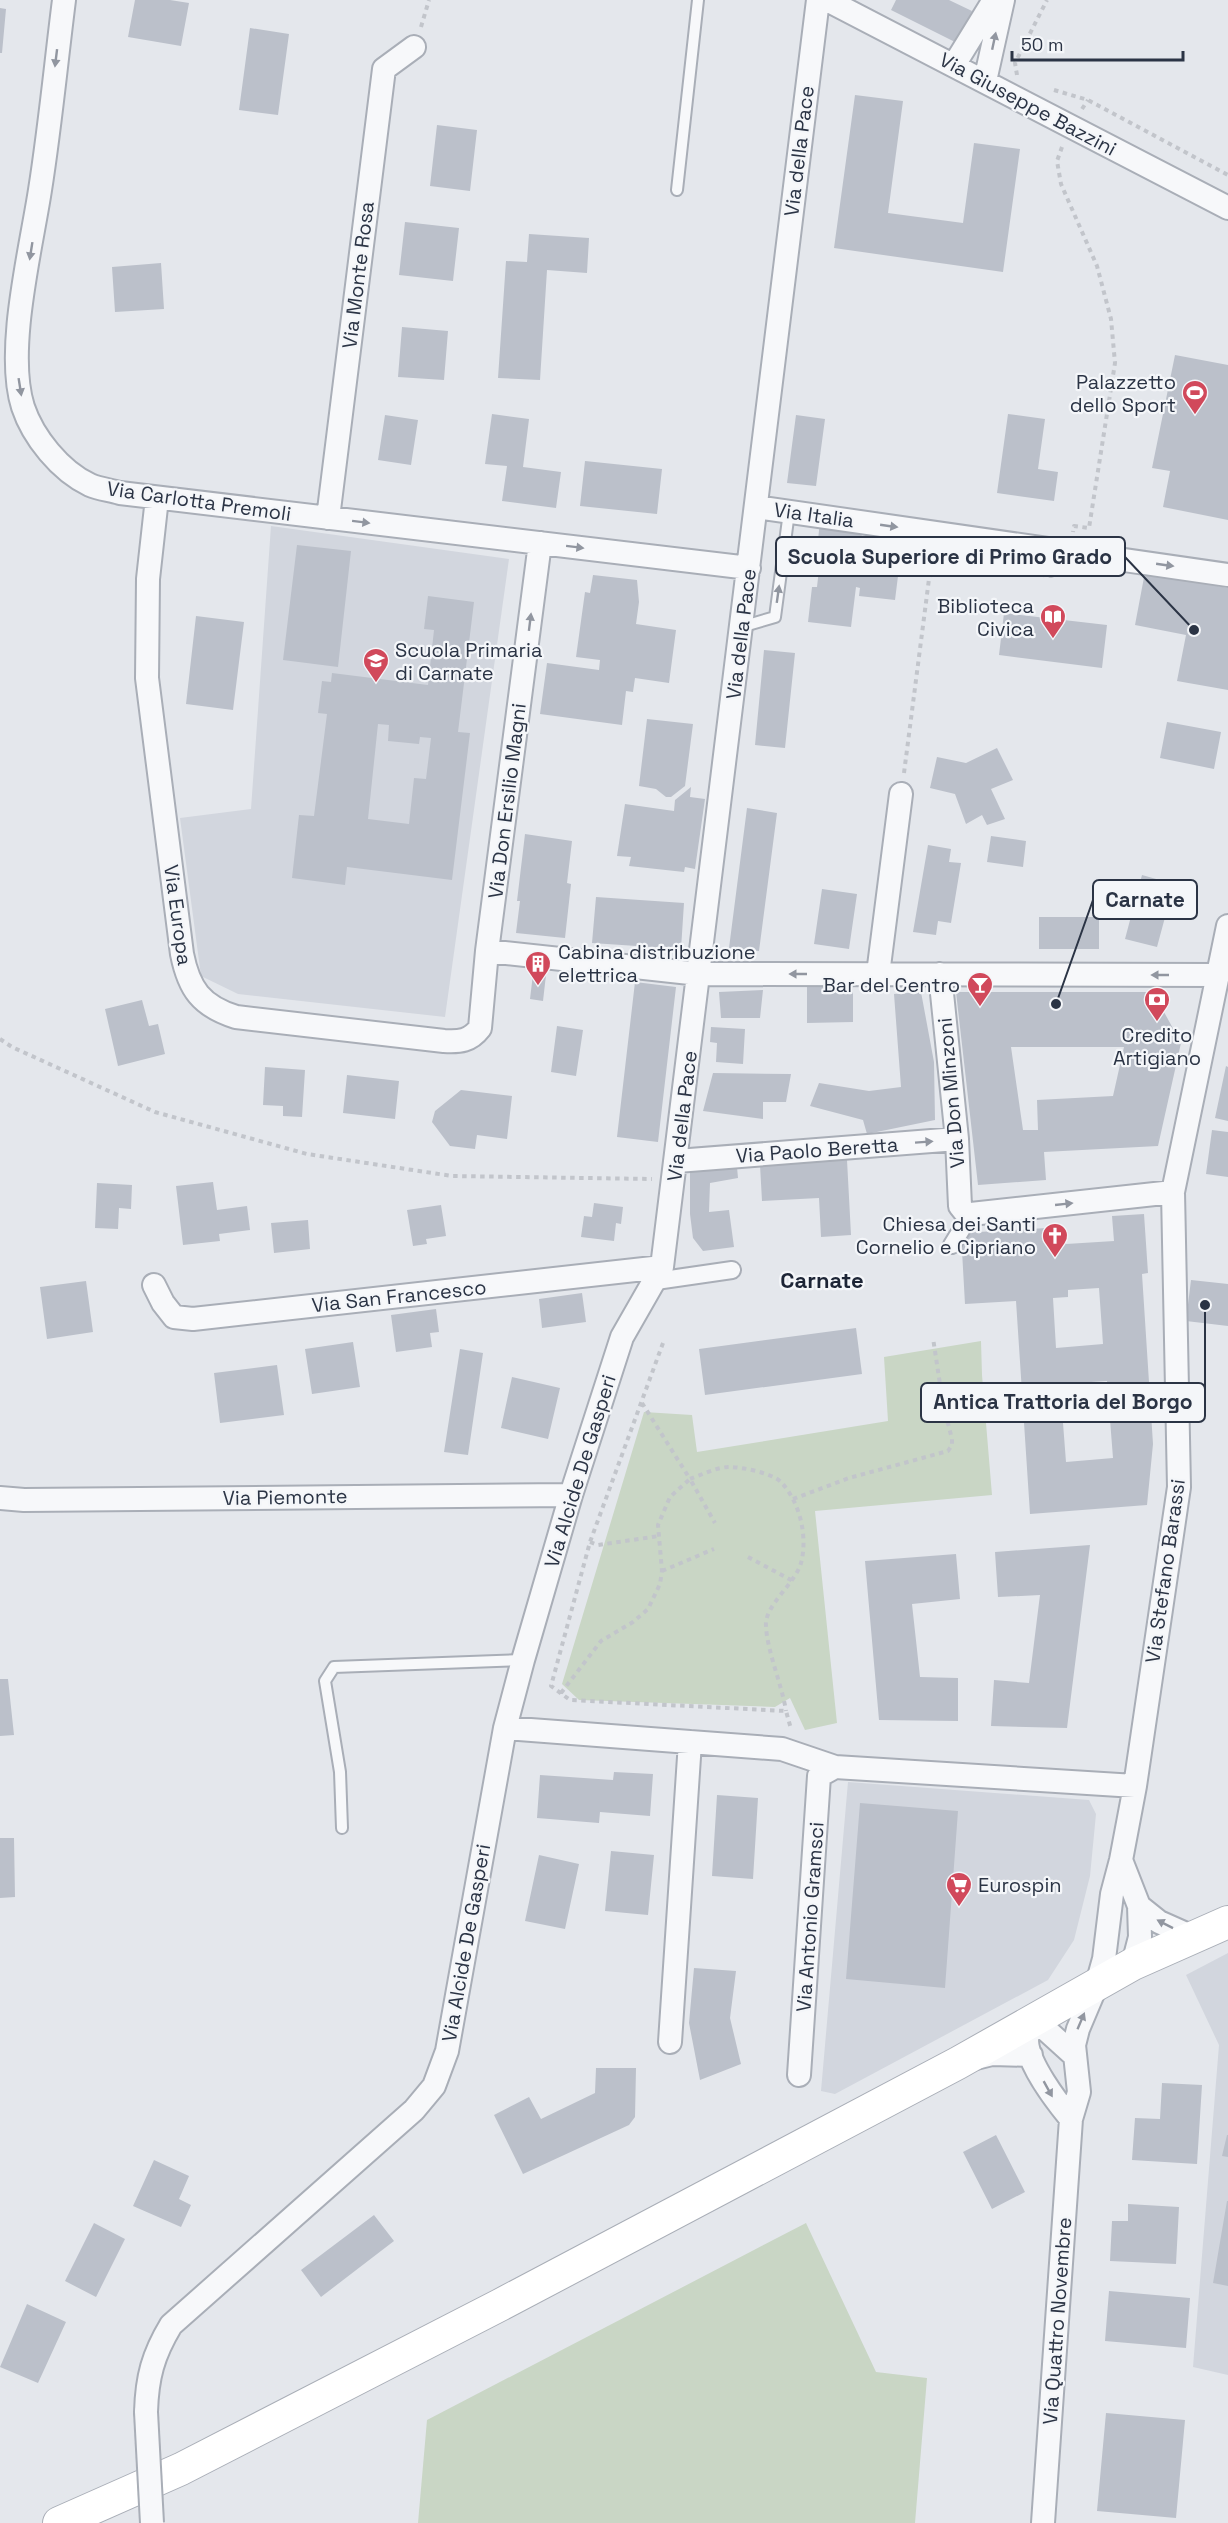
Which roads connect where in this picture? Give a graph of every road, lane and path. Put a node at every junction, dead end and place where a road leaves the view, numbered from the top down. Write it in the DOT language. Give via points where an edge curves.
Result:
graph roads {
  1 [pos="64,0"];
  2 [pos="699,0"];
  3 [pos="818,0"];
  4 [pos="827,0"];
  5 [pos="994,0"];
  6 [pos="1003,0"];
  7 [pos="1047,0"];
  8 [pos="414,47"];
  9 [pos="954,65"];
  10 [pos="1017,80"];
  11 [pos="985,81"];
  12 [pos="1048,89"];
  13 [pos="1069,125"];
  14 [pos="1228,175"];
  15 [pos="677,190"];
  16 [pos="1228,208"];
  17 [pos="9,328"];
  18 [pos="157,498"];
  19 [pos="756,507"];
  20 [pos="789,512"];
  21 [pos="328,518"];
  22 [pos="540,543"];
  23 [pos="1069,552"];
  24 [pos="749,568"];
  25 [pos="1228,574"];
  26 [pos="741,627"];
  27 [pos="901,794"];
  28 [pos="1228,926"];
  29 [pos="488,951"];
  30 [pos="699,974"];
  31 [pos="878,974"];
  32 [pos="940,974"];
  33 [pos="1219,975"];
  34 [pos="1221,1001"];
  35 [pos="0,1039"];
  36 [pos="957,1139"];
  37 [pos="675,1170"];
  38 [pos="1173,1192"];
  39 [pos="968,1213"];
  40 [pos="952,1245"];
  41 [pos="732,1270"];
  42 [pos="659,1274"];
  43 [pos="154,1285"];
  44 [pos="933,1338"];
  45 [pos="663,1343"];
  46 [pos="642,1402"];
  47 [pos="690,1479"];
  48 [pos="571,1495"];
  49 [pos="0,1498"];
  50 [pos="793,1499"];
  51 [pos="715,1523"];
  52 [pos="659,1536"];
  53 [pos="590,1542"];
  54 [pos="714,1549"];
  55 [pos="748,1557"];
  56 [pos="662,1571"];
  57 [pos="793,1581"];
  58 [pos="523,1660"];
  59 [pos="561,1693"];
  60 [pos="786,1711"];
  61 [pos="505,1728"];
  62 [pos="792,1730"];
  63 [pos="690,1742"];
  64 [pos="835,1767"];
  65 [pos="1135,1786"];
  66 [pos="342,1828"];
  67 [pos="1121,1860"];
  68 [pos="1139,1905"];
  69 [pos="1110,1920"];
  70 [pos="1228,1922"];
  71 [pos="1195,1938"];
  72 [pos="1133,1964"];
  73 [pos="1097,1984"];
  74 [pos="1034,2019"];
  75 [pos="670,2042"];
  76 [pos="1030,2055"];
  77 [pos="1075,2056"];
  78 [pos="958,2063"];
  79 [pos="799,2075"];
  80 [pos="1071,2119"];
  81 [pos="58,2523"];
  82 [pos="152,2523"];
  83 [pos="1043,2523"];
  1 -- 17 [label="street, Via Carlotta Premoli, one-way" via="41,187"];
  2 -- 15 [label="lane"];
  3 -- 19 [label="street, Via della Pace"];
  4 -- 9 [label="street, Via Giuseppe Bazzini"];
  5 -- 9 [label="street"];
  11 -- 6 [label="street, one-way"];
  7 -- 10 [label="path" via="1015,63"];
  8 -- 21 [label="street, Via Monte Rosa" via="384,69"];
  9 -- 11 [label="street, Via Giuseppe Bazzini"];
  11 -- 13 [label="street, Via Giuseppe Bazzini"];
  12 -- 14 [label="path" via="1088,100"];
  13 -- 16 [label="street, Via Giuseppe Bazzini"];
  13 -- 23 [label="path" via="1057,161 1060,184 1097,266 1111,320 1114,363 1089,528 1074,526"];
  17 -- 18 [label="street, Via Carlotta Premoli, one-way" via="23,407 50,452 69,472 90,485"];
  18 -- 21 [label="street, Via Carlotta Premoli"];
  18 -- 29 [label="street, Via Europa" via="148,579 147,678 182,954 196,993 236,1017 456,1042 473,1037 480,1028"];
  19 -- 20 [label="street, Via Italia"];
  19 -- 24 [label="street, Via della Pace"];
  20 -- 23 [label="street, Via Italia, one-way"];
  26 -- 20 [label="lane, one-way" via="775,616"];
  21 -- 22 [label="street, Via Carlotta Premoli, one-way"];
  22 -- 24 [label="street, Via Carlotta Premoli, one-way"];
  29 -- 22 [label="street, Via Don Ersilio Magni, one-way"];
  23 -- 25 [label="street, Via Italia, one-way"];
  23 -- 27 [label="path" via="1062,571 1051,576 948,563 932,570"];
  24 -- 26 [label="street, Via della Pace"];
  26 -- 30 [label="street, Via della Pace"];
  27 -- 31 [label="street"];
  28 -- 33 [label="street, Via Stefano Barassi"];
  29 -- 30 [label="street"];
  31 -- 30 [label="street, one-way"];
  30 -- 37 [label="street, Via della Pace"];
  31 -- 32 [label="street"];
  33 -- 32 [label="street, one-way"];
  32 -- 36 [label="street, Via Don Minzoni"];
  33 -- 34 [label="street, Via Stefano Barassi"];
  34 -- 38 [label="street, Via Stefano Barassi"];
  35 -- 37 [label="path" via="155,1112 307,1154 452,1176"];
  37 -- 36 [label="street, Via Paolo Beretta, one-way"];
  36 -- 39 [label="street, Via Don Minzoni" via="960,1206"];
  37 -- 42 [label="street, Via della Pace"];
  39 -- 38 [label="street, one-way"];
  38 -- 65 [label="street, Via Stefano Barassi" via="1179,1487"];
  39 -- 40 [label="street"];
  41 -- 42 [label="street"];
  42 -- 43 [label="street, Via San Francesco" via="193,1319 174,1317"];
  42 -- 48 [label="street, Via Alcide De Gasperi" via="622,1337"];
  44 -- 50 [label="path" via="952,1439 948,1451 849,1478"];
  45 -- 46 [label="path"];
  46 -- 47 [label="path"];
  46 -- 53 [label="path"];
  47 -- 50 [label="path" via="727,1467 754,1470 780,1481"];
  47 -- 51 [label="path"];
  47 -- 52 [label="path" via="670,1497 658,1525"];
  48 -- 49 [label="street, Via Piemonte"];
  48 -- 58 [label="street, Via Alcide De Gasperi"];
  50 -- 57 [label="path" via="804,1534 801,1563"];
  52 -- 53 [label="path" via="598,1545"];
  52 -- 56 [label="path"];
  53 -- 59 [label="path" via="551,1686"];
  54 -- 56 [label="path"];
  55 -- 57 [label="path"];
  56 -- 59 [label="path" via="648,1609 601,1641"];
  57 -- 60 [label="path" via="772,1607 765,1624"];
  58 -- 61 [label="street, Via Alcide De Gasperi"];
  58 -- 66 [label="lane" via="334,1667 325,1681 340,1772"];
  59 -- 60 [label="path" via="570,1700"];
  60 -- 62 [label="path"];
  61 -- 63 [label="street"];
  61 -- 82 [label="street, Via Alcide De Gasperi, bridge" via="447,2051 434,2086 406,2118 171,2325 151,2364 147,2387"];
  63 -- 64 [label="street" via="782,1749"];
  63 -- 75 [label="street"];
  64 -- 65 [label="street"];
  64 -- 79 [label="street, Via Antonio Gramsci" via="819,1776"];
  65 -- 67 [label="street, Via Stefano Barassi"];
  67 -- 68 [label="street"];
  67 -- 69 [label="street, Via Stefano Barassi"];
  71 -- 68 [label="street, one-way" via="1159,1922"];
  68 -- 72 [label="street" via="1140,1937"];
  69 -- 72 [label="street"];
  69 -- 73 [label="street, Via Stefano Barassi"];
  70 -- 71 [label="main road"];
  71 -- 72 [label="main road"];
  72 -- 73 [label="main road"];
  73 -- 74 [label="main road"];
  77 -- 73 [label="street, Via Quattro Novembre, one-way" via="1078,2029"];
  74 -- 76 [label="street" via="1027,2040"];
  74 -- 77 [label="street"];
  74 -- 78 [label="main road"];
  76 -- 78 [label="street" via="992,2054"];
  76 -- 80 [label="street, one-way" via="1052,2096"];
  77 -- 80 [label="street, Via Quattro Novembre" via="1079,2092"];
  78 -- 81 [label="main road" via="192,2463"];
  80 -- 83 [label="street, Via Quattro Novembre"];
}
